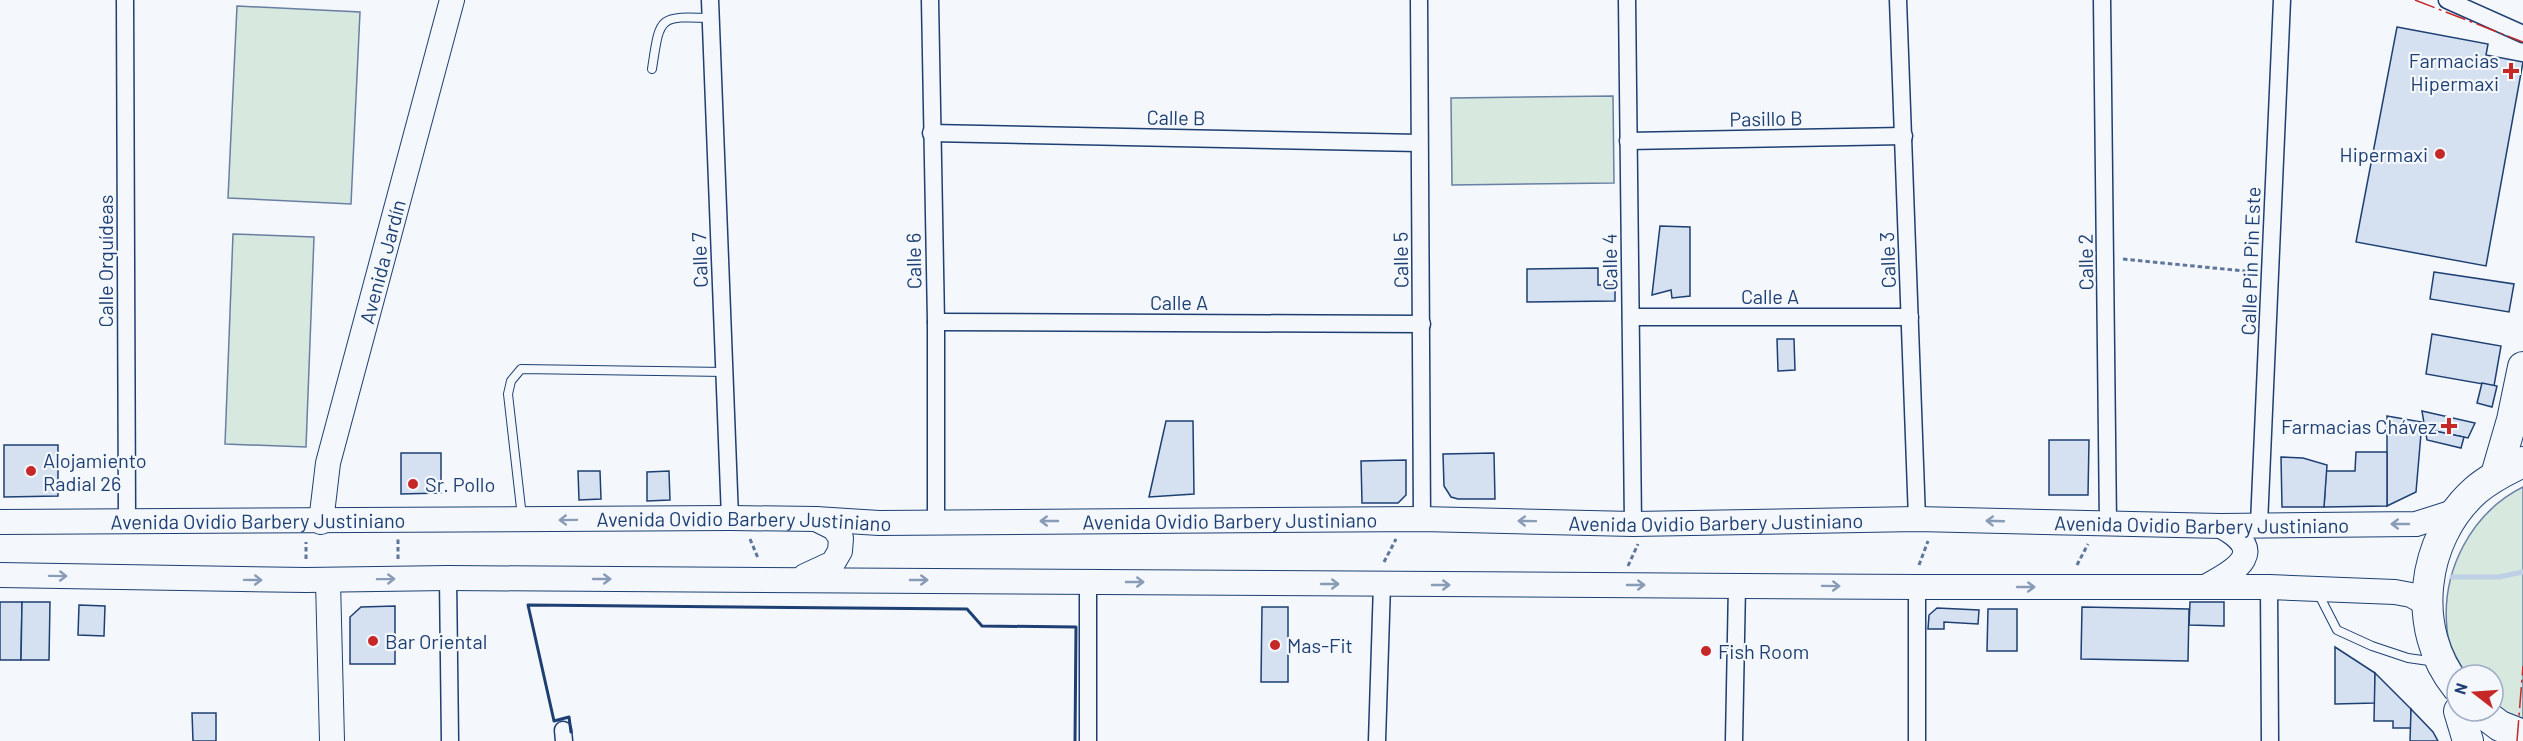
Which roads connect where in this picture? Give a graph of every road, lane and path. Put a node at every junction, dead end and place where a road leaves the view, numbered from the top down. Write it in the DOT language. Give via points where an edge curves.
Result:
graph roads {
  1 [pos="125,0"];
  2 [pos="452,0"];
  3 [pos="710,0"];
  4 [pos="930,0"];
  5 [pos="1419,0"];
  6 [pos="1626,0"];
  7 [pos="1898,0"];
  8 [pos="2102,0"];
  9 [pos="2282,0"];
  10 [pos="2447,0"];
  11 [pos="711,18"];
  12 [pos="2523,34"];
  13 [pos="651,69"];
  14 [pos="931,133"];
  15 [pos="1904,136"];
  16 [pos="1628,141"];
  17 [pos="1419,142"];
  18 [pos="2106,258"];
  19 [pos="2270,274"];
  20 [pos="1630,317"];
  21 [pos="1910,317"];
  22 [pos="936,322"];
  23 [pos="1422,324"];
  24 [pos="2523,367"];
  25 [pos="725,372"];
  26 [pos="2523,462"];
  27 [pos="2496,475"];
  28 [pos="2457,511"];
  29 [pos="736,518"];
  30 [pos="816,519"];
  31 [pos="1414,519"];
  32 [pos="1927,519"];
  33 [pos="522,520"];
  34 [pos="127,521"];
  35 [pos="0,522"];
  36 [pos="313,522"];
  37 [pos="399,522"];
  38 [pos="936,522"];
  39 [pos="879,523"];
  40 [pos="1640,524"];
  41 [pos="2103,524"];
  42 [pos="2259,524"];
  43 [pos="2221,526"];
  44 [pos="0,575"];
  45 [pos="448,578"];
  46 [pos="398,579"];
  47 [pos="767,579"];
  48 [pos="797,580"];
  49 [pos="872,580"];
  50 [pos="317,581"];
  51 [pos="1088,582"];
  52 [pos="1377,584"];
  53 [pos="1620,585"];
  54 [pos="1737,585"];
  55 [pos="1914,587"];
  56 [pos="2066,587"];
  57 [pos="2205,587"];
  58 [pos="2270,587"];
  59 [pos="2316,589"];
  60 [pos="2427,604"];
  61 [pos="2445,666"];
  62 [pos="2445,679"];
  63 [pos="2463,723"];
  64 [pos="2496,723"];
  65 [pos="2523,735"];
  66 [pos="332,741"];
  67 [pos="450,741"];
  68 [pos="1088,741"];
  69 [pos="1377,741"];
  70 [pos="1734,741"];
  71 [pos="1917,741"];
  72 [pos="2270,741"];
  73 [pos="2468,741"];
  1 -- 34 [label="street, Calle Orquídeas"];
  2 -- 36 [label="main road, Avenida Jardín"];
  3 -- 11 [label="street, Calle 7"];
  4 -- 14 [label="street, Calle 6"];
  5 -- 17 [label="street, Calle 5"];
  6 -- 16 [label="street, Calle 4"];
  7 -- 15 [label="street, Calle 3"];
  8 -- 18 [label="street, Calle 2"];
  9 -- 19 [label="street, Calle Pin Pin Este"];
  10 -- 12 [label="street"];
  11 -- 13 [label="lane" via="668,19 662,26"];
  11 -- 25 [label="street, Calle 7"];
  14 -- 17 [label="street, Calle B"];
  14 -- 22 [label="street, Calle 6"];
  15 -- 16 [label="street, Pasillo B"];
  15 -- 21 [label="street, Calle 3"];
  16 -- 20 [label="street, Calle 4"];
  17 -- 23 [label="street, Calle 5"];
  18 -- 19 [label="path"];
  18 -- 41 [label="street, Calle 2"];
  19 -- 42 [label="street, Calle Pin Pin Este"];
  20 -- 21 [label="street, Calle A"];
  20 -- 40 [label="street, Calle 4"];
  21 -- 32 [label="street, Calle 3"];
  22 -- 23 [label="street, Calle A"];
  22 -- 38 [label="street, Calle 6"];
  23 -- 31 [label="street, Calle 5"];
  24 -- 27 [label="highway"];
  25 -- 29 [label="street, Calle 7"];
  25 -- 33 [label="lane" via="521,369 511,381 508,394"];
  26 -- 27 [label="highway"];
  27 -- 28 [label="highway"];
  28 -- 42 [label="main road, Avenida Ovidio Barbery Justiniano, one-way" via="2416,524"];
  28 -- 60 [label="highway" via="2434,555"];
  29 -- 30 [label="main road, Avenida Ovidio Barbery Justiniano"];
  29 -- 33 [label="main road, Avenida Ovidio Barbery Justiniano, one-way"];
  29 -- 47 [label="path"];
  30 -- 39 [label="main road, Avenida Ovidio Barbery Justiniano"];
  30 -- 48 [label="main road" via="834,528 841,538 840,551 833,563"];
  31 -- 38 [label="main road, Avenida Ovidio Barbery Justiniano, one-way"];
  40 -- 31 [label="main road, Avenida Ovidio Barbery Justiniano, one-way"];
  31 -- 52 [label="path"];
  32 -- 40 [label="main road, Avenida Ovidio Barbery Justiniano"];
  41 -- 32 [label="main road, Avenida Ovidio Barbery Justiniano, one-way"];
  32 -- 55 [label="path"];
  33 -- 37 [label="main road, Avenida Ovidio Barbery Justiniano"];
  34 -- 35 [label="main road, Avenida Ovidio Barbery Justiniano"];
  34 -- 36 [label="main road, Avenida Ovidio Barbery Justiniano"];
  36 -- 37 [label="main road, Avenida Ovidio Barbery Justiniano"];
  36 -- 50 [label="path"];
  37 -- 46 [label="path"];
  38 -- 39 [label="main road, Avenida Ovidio Barbery Justiniano"];
  39 -- 49 [label="main road" via="864,533 851,552 851,563"];
  40 -- 53 [label="path"];
  41 -- 43 [label="main road, Avenida Ovidio Barbery Justiniano"];
  41 -- 56 [label="path"];
  42 -- 43 [label="main road, Avenida Ovidio Barbery Justiniano"];
  43 -- 57 [label="main road" via="2241,539 2244,555 2235,570"];
  44 -- 50 [label="main road, one-way"];
  45 -- 46 [label="main road"];
  45 -- 47 [label="main road, one-way"];
  45 -- 67 [label="street"];
  50 -- 46 [label="main road, one-way"];
  47 -- 48 [label="main road"];
  48 -- 49 [label="main road"];
  49 -- 51 [label="main road, one-way"];
  50 -- 66 [label="main road"];
  51 -- 52 [label="main road, one-way"];
  51 -- 68 [label="street"];
  52 -- 53 [label="main road, one-way"];
  52 -- 69 [label="street"];
  53 -- 54 [label="main road, one-way"];
  54 -- 55 [label="main road, one-way"];
  54 -- 70 [label="street"];
  55 -- 56 [label="main road, one-way"];
  55 -- 71 [label="street"];
  56 -- 57 [label="main road"];
  57 -- 58 [label="main road"];
  58 -- 59 [label="main road"];
  58 -- 72 [label="street"];
  59 -- 60 [label="main road" via="2395,592"];
  59 -- 62 [label="lane" via="2337,630 2408,658"];
  60 -- 61 [label="highway" via="2430,630"];
  63 -- 73 [label="highway"];
  64 -- 65 [label="highway"];
}
